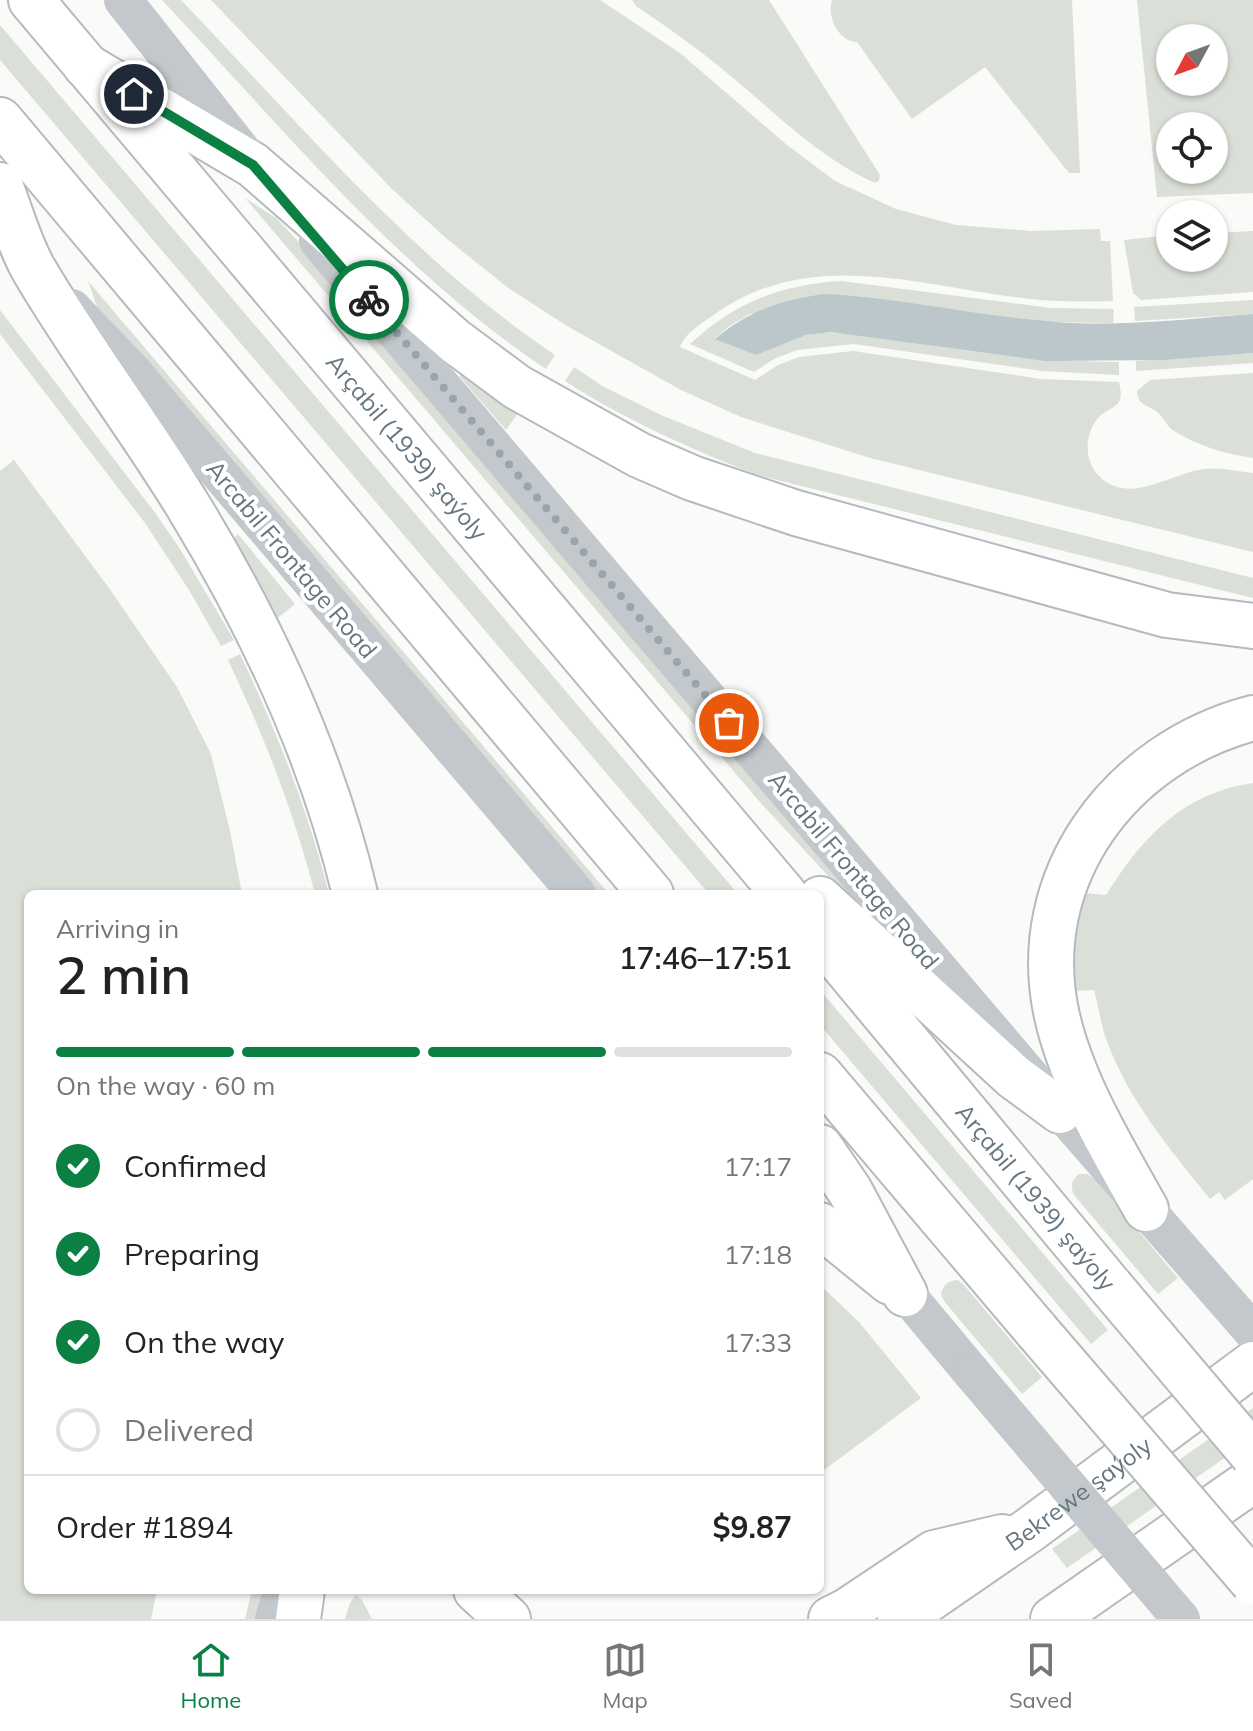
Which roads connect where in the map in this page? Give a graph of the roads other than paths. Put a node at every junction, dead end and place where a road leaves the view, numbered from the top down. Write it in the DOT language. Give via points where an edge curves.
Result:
graph roads {
  1 [pos="31,0"];
  2 [pos="123,0"];
  3 [pos="86,66"];
  4 [pos="0,120"];
  5 [pos="253,165"];
  6 [pos="0,185"];
  7 [pos="0,229"];
  8 [pos="32,267"];
  9 [pos="1253,626"];
  10 [pos="1253,718"];
  11 [pos="773,880"];
  12 [pos="354,890"];
  13 [pos="574,890"];
  14 [pos="648,890"];
  15 [pos="801,890"];
  16 [pos="824,903"];
  17 [pos="824,942"];
  18 [pos="824,1080"];
  19 [pos="1060,1111"];
  20 [pos="824,1153"];
  21 [pos="824,1188"];
  22 [pos="1151,1215"];
  23 [pos="824,1228"];
  24 [pos="905,1294"];
  25 [pos="1253,1332"];
  26 [pos="1253,1364"];
  27 [pos="1253,1455"];
  28 [pos="1253,1480"];
  29 [pos="1028,1531"];
  30 [pos="1253,1582"];
  31 [pos="282,1594"];
  32 [pos="301,1594"];
  33 [pos="480,1594"];
  34 [pos="1069,1612"];
  35 [pos="274,1619"];
  36 [pos="298,1619"];
  37 [pos="508,1619"];
  38 [pos="831,1619"];
  39 [pos="900,1619"];
  40 [pos="1181,1619"];
  1 -- 3 [label="main road, Arçabil (1939) şaýoly"];
  2 -- 5 [label="street, Arcabil Frontage Road"];
  3 -- 5 [label="main road"];
  3 -- 11 [label="main road, Arçabil (1939) şaýoly"];
  4 -- 14 [label="main road"];
  5 -- 9 [label="main road" via="455,341 517,387 639,455 810,517 1167,615"];
  5 -- 19 [label="street, Arcabil Frontage Road"];
  6 -- 8 [label="main road"];
  7 -- 8 [label="street, Arcabil Frontage Road"];
  8 -- 12 [label="main road" via="190,508 235,588 302,727 341,835"];
  8 -- 13 [label="street, Arcabil Frontage Road" via="133,372"];
  10 -- 22 [label="main road" via="1189,744 1121,794 1084,841 1053,929 1056,1003 1065,1043 1092,1108"];
  11 -- 15 [label="main road"];
  16 -- 19 [label="main road" via="1014,1077"];
  17 -- 27 [label="main road, Arçabil (1939) şaýoly, bridge"];
  18 -- 30 [label="main road, bridge"];
  19 -- 22 [label="street, Arcabil Frontage Road"];
  20 -- 24 [label="main road"];
  21 -- 24 [label="street"];
  22 -- 25 [label="street, Arcabil Frontage Road"];
  23 -- 24 [label="main road"];
  24 -- 40 [label="street, bridge"];
  26 -- 29 [label="main road, Bekrewe şaýoly"];
  28 -- 34 [label="main road"];
  29 -- 38 [label="main road" via="934,1553"];
  29 -- 39 [label="main road, Bekrewe şaýoly"];
  31 -- 35 [label="street"];
  32 -- 36 [label="main road"];
  33 -- 37 [label="main road"];
}
